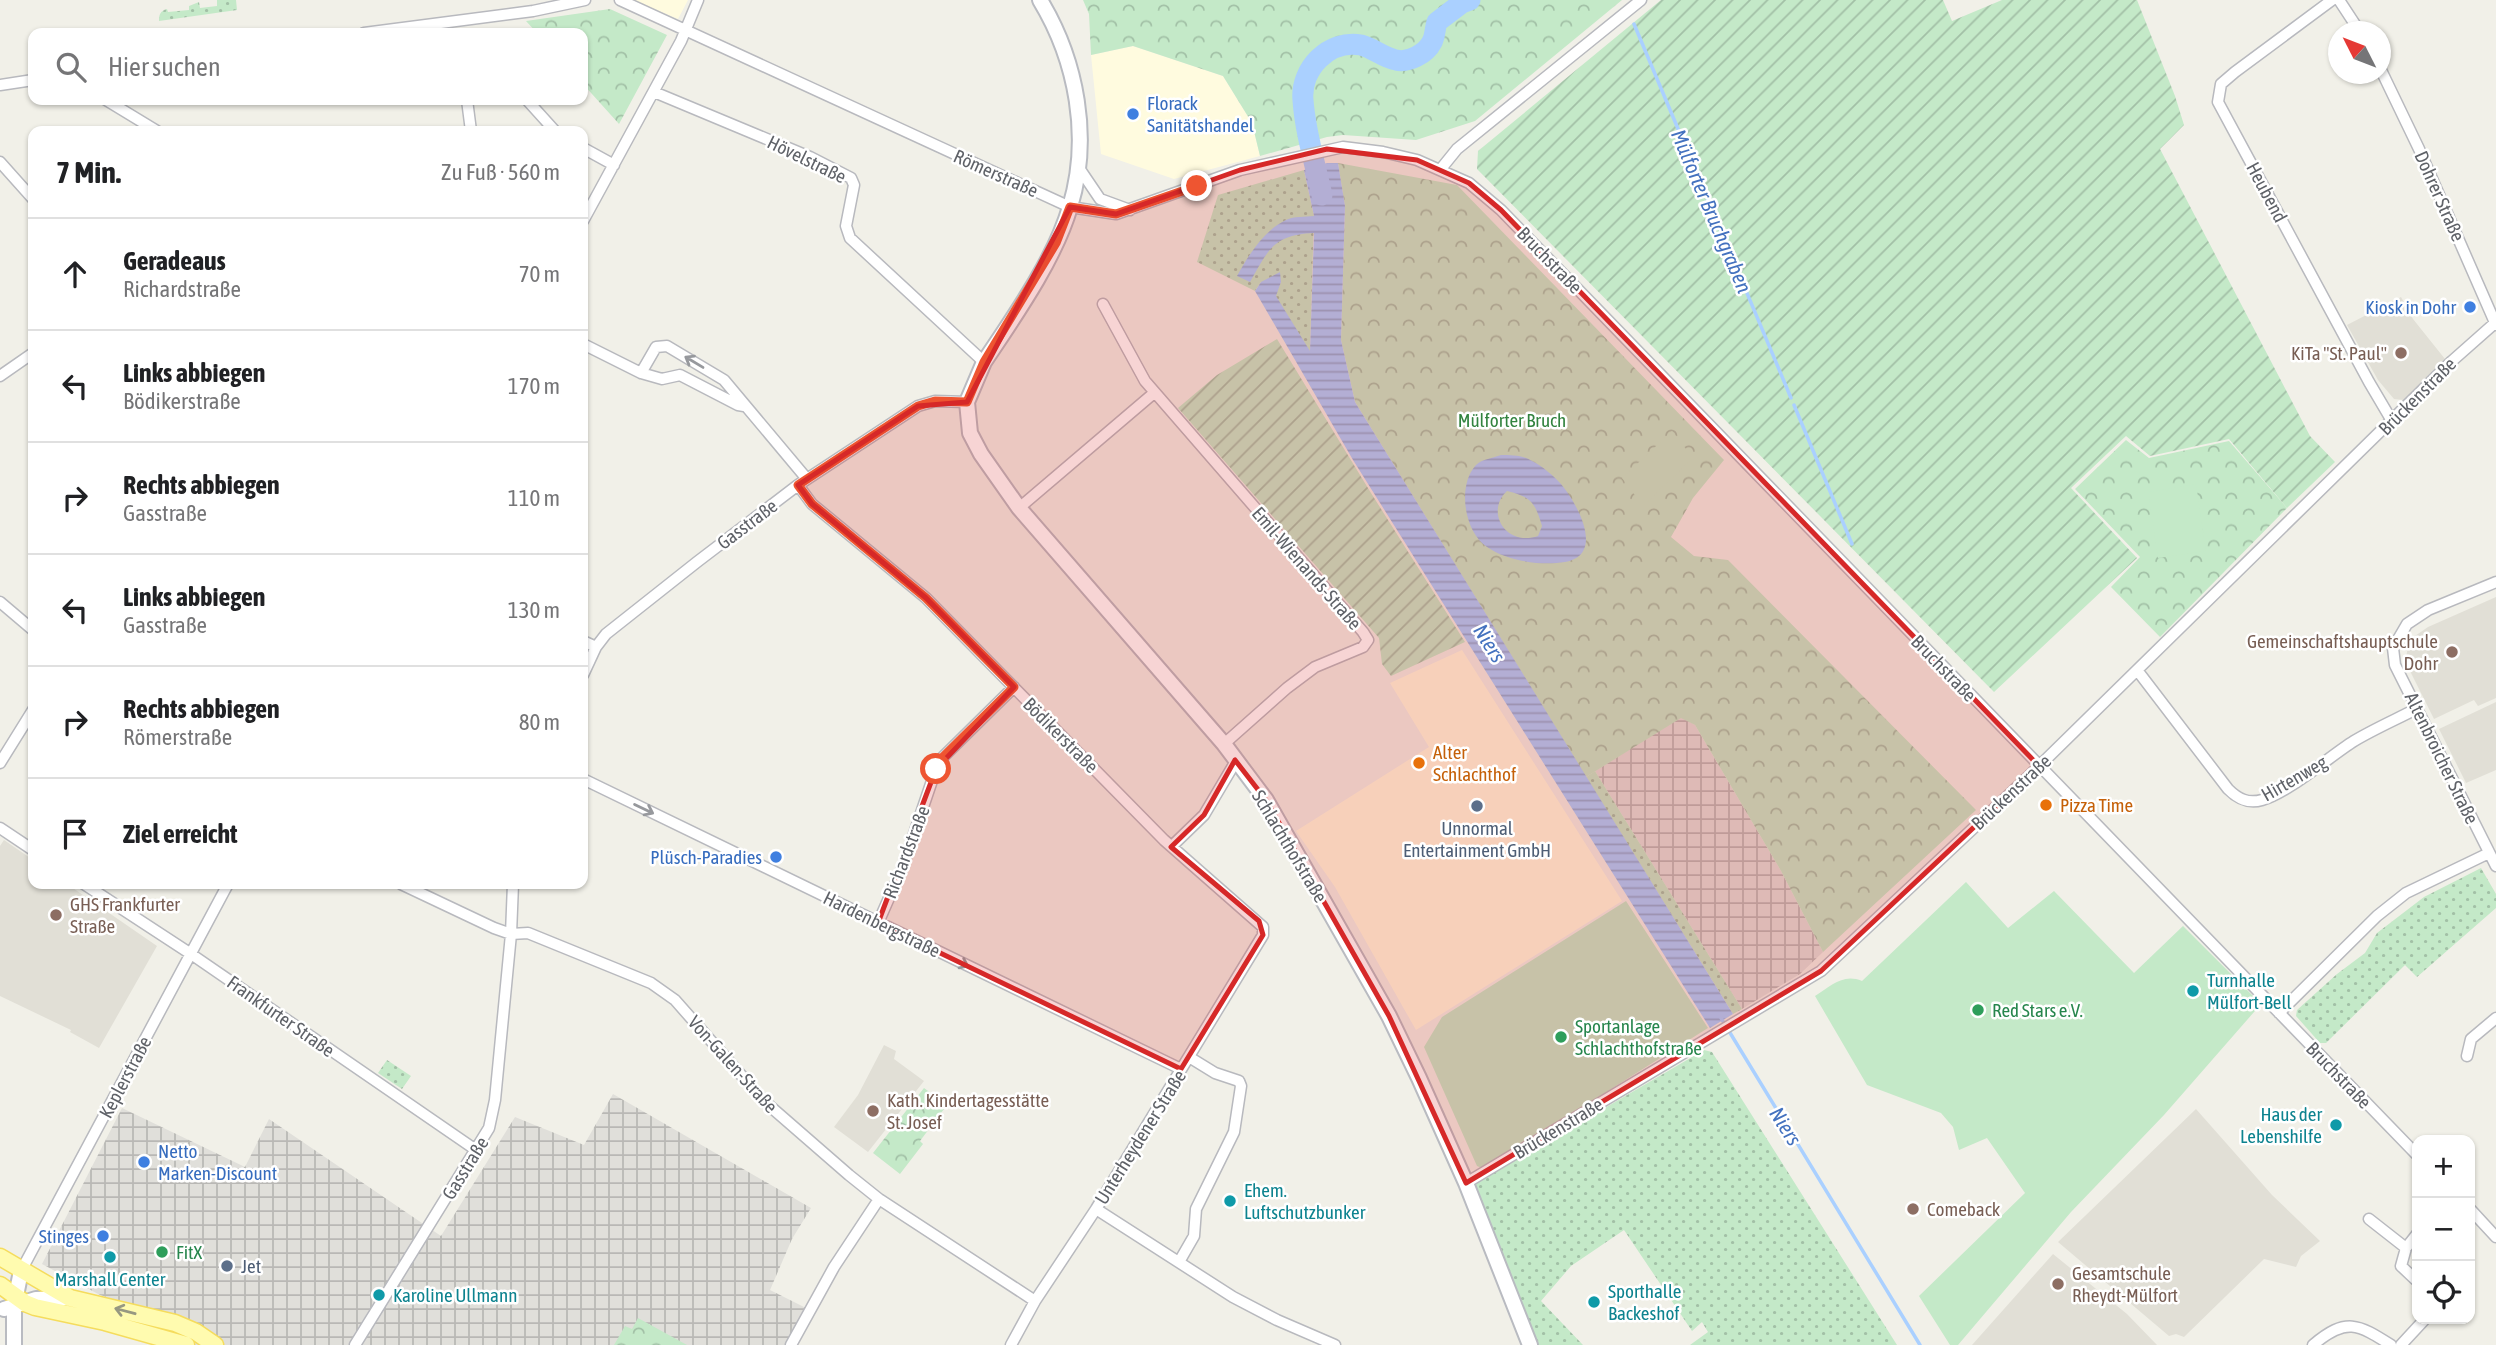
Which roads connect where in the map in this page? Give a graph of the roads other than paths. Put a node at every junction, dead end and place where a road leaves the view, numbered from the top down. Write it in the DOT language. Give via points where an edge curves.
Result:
graph roads {
  1 [pos="585,0"];
  2 [pos="621,0"];
  3 [pos="698,0"];
  4 [pos="1040,0"];
  5 [pos="1640,0"];
  6 [pos="2332,0"];
  7 [pos="2339,0"];
  8 [pos="454,20"];
  9 [pos="2353,21"];
  10 [pos="399,28"];
  11 [pos="456,28"];
  12 [pos="687,30"];
  13 [pos="28,81"];
  14 [pos="2389,84"];
  15 [pos="0,85"];
  16 [pos="654,92"];
  17 [pos="114,105"];
  18 [pos="468,105"];
  19 [pos="532,105"];
  20 [pos="149,126"];
  21 [pos="470,126"];
  22 [pos="550,126"];
  23 [pos="588,151"];
  24 [pos="0,162"];
  25 [pos="614,165"];
  26 [pos="1079,168"];
  27 [pos="1440,170"];
  28 [pos="1469,183"];
  29 [pos="28,193"];
  30 [pos="1070,207"];
  31 [pos="1131,210"];
  32 [pos="588,212"];
  33 [pos="1103,304"];
  34 [pos="2496,323"];
  35 [pos="588,346"];
  36 [pos="28,356"];
  37 [pos="984,362"];
  38 [pos="641,373"];
  39 [pos="0,376"];
  40 [pos="1154,393"];
  41 [pos="967,402"];
  42 [pos="745,406"];
  43 [pos="2392,421"];
  44 [pos="803,482"];
  45 [pos="1019,508"];
  46 [pos="2496,582"];
  47 [pos="0,601"];
  48 [pos="28,626"];
  49 [pos="588,644"];
  50 [pos="596,648"];
  51 [pos="588,665"];
  52 [pos="2137,670"];
  53 [pos="1014,687"];
  54 [pos="2418,708"];
  55 [pos="28,718"];
  56 [pos="1224,744"];
  57 [pos="1236,761"];
  58 [pos="0,763"];
  59 [pos="2039,766"];
  60 [pos="588,781"];
  61 [pos="0,828"];
  62 [pos="1172,846"];
  63 [pos="28,847"];
  64 [pos="2489,853"];
  65 [pos="2496,866"];
  66 [pos="92,889"];
  67 [pos="225,889"];
  68 [pos="412,889"];
  69 [pos="513,889"];
  70 [pos="878,922"];
  71 [pos="1263,927"];
  72 [pos="511,934"];
  73 [pos="191,954"];
  74 [pos="2279,1013"];
  75 [pos="2496,1018"];
  76 [pos="2466,1056"];
  77 [pos="1189,1058"];
  78 [pos="1181,1069"];
  79 [pos="475,1150"];
  80 [pos="2412,1150"];
  81 [pos="1466,1183"];
  82 [pos="879,1199"];
  83 [pos="1096,1209"];
  84 [pos="2475,1214"];
  85 [pos="2369,1219"];
  86 [pos="2496,1237"];
  87 [pos="2412,1240"];
  88 [pos="2406,1248"];
  89 [pos="0,1257"];
  90 [pos="1179,1262"];
  91 [pos="21,1271"];
  92 [pos="2412,1277"];
  93 [pos="0,1284"];
  94 [pos="70,1298"];
  95 [pos="1035,1301"];
  96 [pos="13,1307"];
  97 [pos="2421,1324"];
  98 [pos="14,1345"];
  99 [pos="186,1345"];
  100 [pos="215,1345"];
  101 [pos="355,1345"];
  102 [pos="791,1345"];
  103 [pos="1011,1345"];
  104 [pos="1335,1345"];
  105 [pos="1530,1345"];
  106 [pos="2313,1345"];
  107 [pos="2391,1345"];
  108 [pos="2401,1345"];
  1 -- 8 [label="street"];
  2 -- 12 [label="street, Römerstraße"];
  3 -- 12 [label="street"];
  4 -- 26 [label="main road" via="1064,45 1075,82"];
  5 -- 27 [label="street" via="1457,149"];
  6 -- 43 [label="street, Heubend" via="2221,84 2218,102"];
  7 -- 9 [label="street"];
  8 -- 10 [label="street"];
  8 -- 11 [label="street"];
  12 -- 16 [label="street"];
  12 -- 30 [label="street, Römerstraße"];
  13 -- 15 [label="street"];
  14 -- 34 [label="street, Dohrer Straße"];
  16 -- 25 [label="street"];
  16 -- 37 [label="street, Hövelstraße" via="851,178 855,185 846,226 850,238"];
  17 -- 20 [label="street"];
  18 -- 21 [label="street"];
  19 -- 22 [label="street"];
  23 -- 25 [label="street"];
  24 -- 29 [label="street"];
  25 -- 32 [label="street"];
  26 -- 30 [label="main road"];
  26 -- 31 [label="street" via="1100,199"];
  27 -- 28 [label="street, Römerstraße"];
  27 -- 31 [label="street, Römerstraße" via="1383,152 1327,149 1240,170"];
  28 -- 59 [label="street, Bruchstraße" via="1511,220"];
  30 -- 31 [label="street, Römerstraße" via="1116,214"];
  30 -- 37 [label="main road" via="1051,253"];
  33 -- 40 [label="street, Emil-Wienands-Straße"];
  34 -- 43 [label="street, Brückenstraße"];
  35 -- 38 [label="street"];
  36 -- 39 [label="street"];
  37 -- 41 [label="main road"];
  38 -- 42 [label="street" via="662,379 680,375"];
  42 -- 38 [label="street, Bödikerstraße, one-way" via="724,380 667,346 656,347"];
  40 -- 45 [label="street"];
  40 -- 56 [label="street, Emil-Wienands-Straße" via="1367,640 1363,647 1315,667"];
  41 -- 44 [label="street, Gasstraße" via="935,401 918,406"];
  41 -- 45 [label="main road, Schlachthofstraße" via="970,433"];
  42 -- 44 [label="street, Bödikerstraße"];
  43 -- 52 [label="street, Brückenstraße"];
  44 -- 50 [label="street, Gasstraße" via="607,634"];
  44 -- 53 [label="street, Bödikerstraße" via="812,504 926,598"];
  45 -- 56 [label="main road, Schlachthofstraße"];
  46 -- 54 [label="street, Altenbroicher Straße" via="2428,610 2407,624 2393,648 2395,665"];
  47 -- 48 [label="street"];
  49 -- 50 [label="street"];
  50 -- 51 [label="street, Gasstraße"];
  52 -- 54 [label="street, Hirtenweg" via="2228,789 2250,802 2264,800 2356,740"];
  52 -- 59 [label="street, Brückenstraße"];
  53 -- 62 [label="street, Bödikerstraße"];
  53 -- 70 [label="street, Richardstraße" via="942,758"];
  54 -- 64 [label="street, Altenbroicher Straße"];
  55 -- 58 [label="street"];
  56 -- 57 [label="main road, Schlachthofstraße"];
  57 -- 62 [label="street" via="1204,816"];
  57 -- 81 [label="main road, Schlachthofstraße" via="1266,800 1389,1016"];
  59 -- 74 [label="street, Bruchstraße"];
  59 -- 81 [label="street, Brückenstraße" via="1821,971"];
  60 -- 70 [label="street, Hardenbergstraße, one-way"];
  61 -- 63 [label="street"];
  62 -- 71 [label="street, Bödikerstraße"];
  64 -- 65 [label="street, Altenbroicher Straße"];
  64 -- 74 [label="street" via="2406,893"];
  66 -- 73 [label="street, Frankfurter Straße"];
  67 -- 73 [label="street, Keplerstraße"];
  68 -- 72 [label="street, Von-Galen-Straße"];
  69 -- 72 [label="street, Gasstraße"];
  70 -- 78 [label="street, Hardenbergstraße, one-way"];
  71 -- 77 [label="street, Unterheydener Straße" via="1263,935"];
  72 -- 79 [label="street, Gasstraße" via="495,1100 489,1128"];
  72 -- 82 [label="street, Von-Galen-Straße" via="528,933 651,983 676,1000 764,1101"];
  73 -- 79 [label="street, Frankfurter Straße"];
  73 -- 91 [label="street, Keplerstraße"];
  74 -- 80 [label="street, Bruchstraße"];
  75 -- 76 [label="street" via="2471,1039"];
  77 -- 78 [label="street, Unterheydener Straße"];
  77 -- 90 [label="street" via="1241,1086 1234,1132 1196,1209 1194,1236"];
  78 -- 83 [label="street, Unterheydener Straße"];
  79 -- 101 [label="street, Gasstraße"];
  81 -- 105 [label="main road, Schlachthofstraße"];
  82 -- 95 [label="street, Von-Galen-Straße"];
  82 -- 102 [label="street"];
  83 -- 90 [label="street"];
  83 -- 95 [label="street, Unterheydener Straße"];
  84 -- 86 [label="street"];
  85 -- 88 [label="street"];
  87 -- 88 [label="street"];
  88 -- 92 [label="street" via="2400,1266"];
  89 -- 91 [label="main road"];
  90 -- 104 [label="street" via="1233,1297"];
  91 -- 94 [label="main road"];
  91 -- 96 [label="main road"];
  93 -- 96 [label="main road"];
  94 -- 96 [label="main road" via="36,1299"];
  100 -- 94 [label="main road, one-way" via="174,1323"];
  95 -- 103 [label="street, Unterheydener Straße"];
  96 -- 98 [label="main road"];
  96 -- 99 [label="main road" via="117,1325"];
  97 -- 108 [label="street"];
  106 -- 107 [label="street" via="2346,1326 2362,1327"];
}
